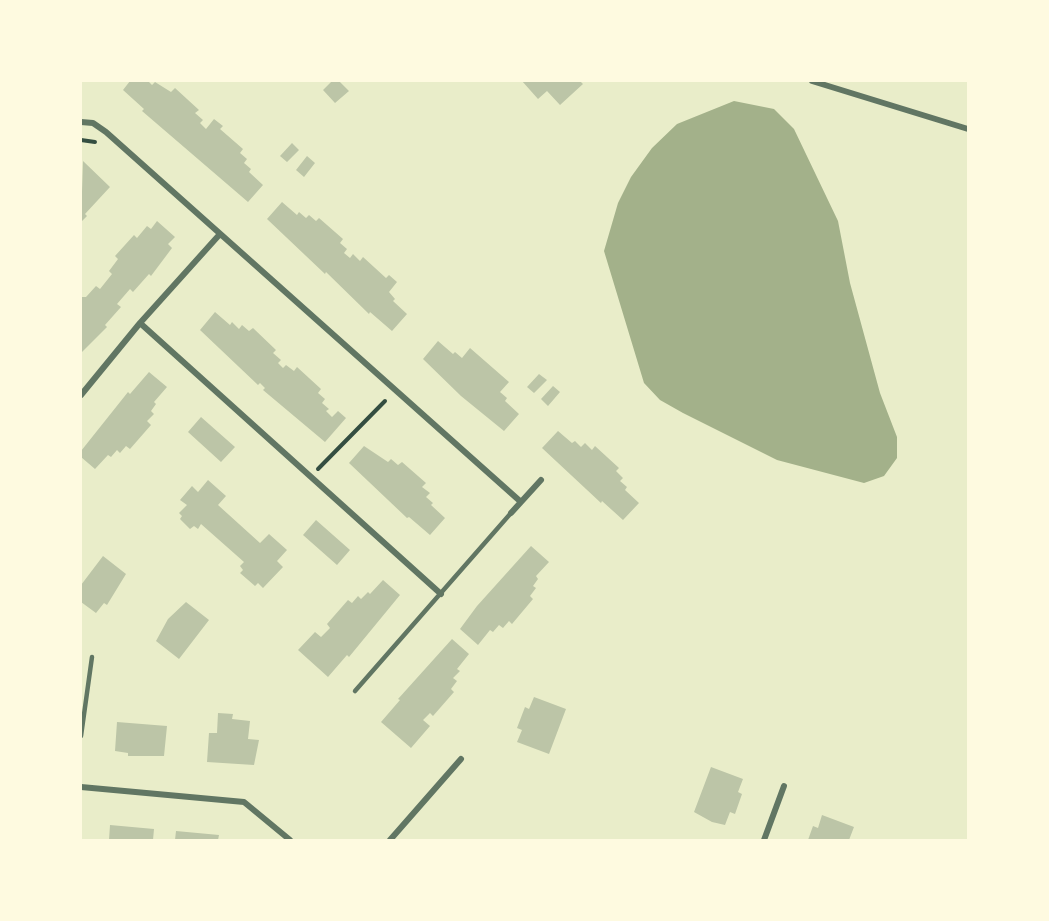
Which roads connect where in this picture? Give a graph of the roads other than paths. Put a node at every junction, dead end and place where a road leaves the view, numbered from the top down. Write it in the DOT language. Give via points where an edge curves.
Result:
graph roads {
  1 [pos="812,81"];
  2 [pos="81,122"];
  3 [pos="968,129"];
  4 [pos="219,234"];
  5 [pos="140,323"];
  6 [pos="81,395"];
  7 [pos="541,480"];
  8 [pos="521,502"];
  9 [pos="511,513"];
  10 [pos="441,594"];
  11 [pos="92,657"];
  12 [pos="355,691"];
  13 [pos="81,736"];
  14 [pos="461,759"];
  15 [pos="784,786"];
  16 [pos="81,787"];
  17 [pos="290,840"];
  18 [pos="390,840"];
  19 [pos="764,840"];
  1 -- 3 [label="street"];
  2 -- 4 [label="street" via="93,123 106,132"];
  4 -- 5 [label="street"];
  4 -- 8 [label="street"];
  5 -- 6 [label="street"];
  5 -- 10 [label="street"];
  7 -- 8 [label="street"];
  8 -- 9 [label="street"];
  9 -- 10 [label="lane"];
  10 -- 12 [label="lane"];
  11 -- 13 [label="lane"];
  14 -- 18 [label="street"];
  15 -- 19 [label="street"];
  16 -- 17 [label="street" via="244,802"];
}
